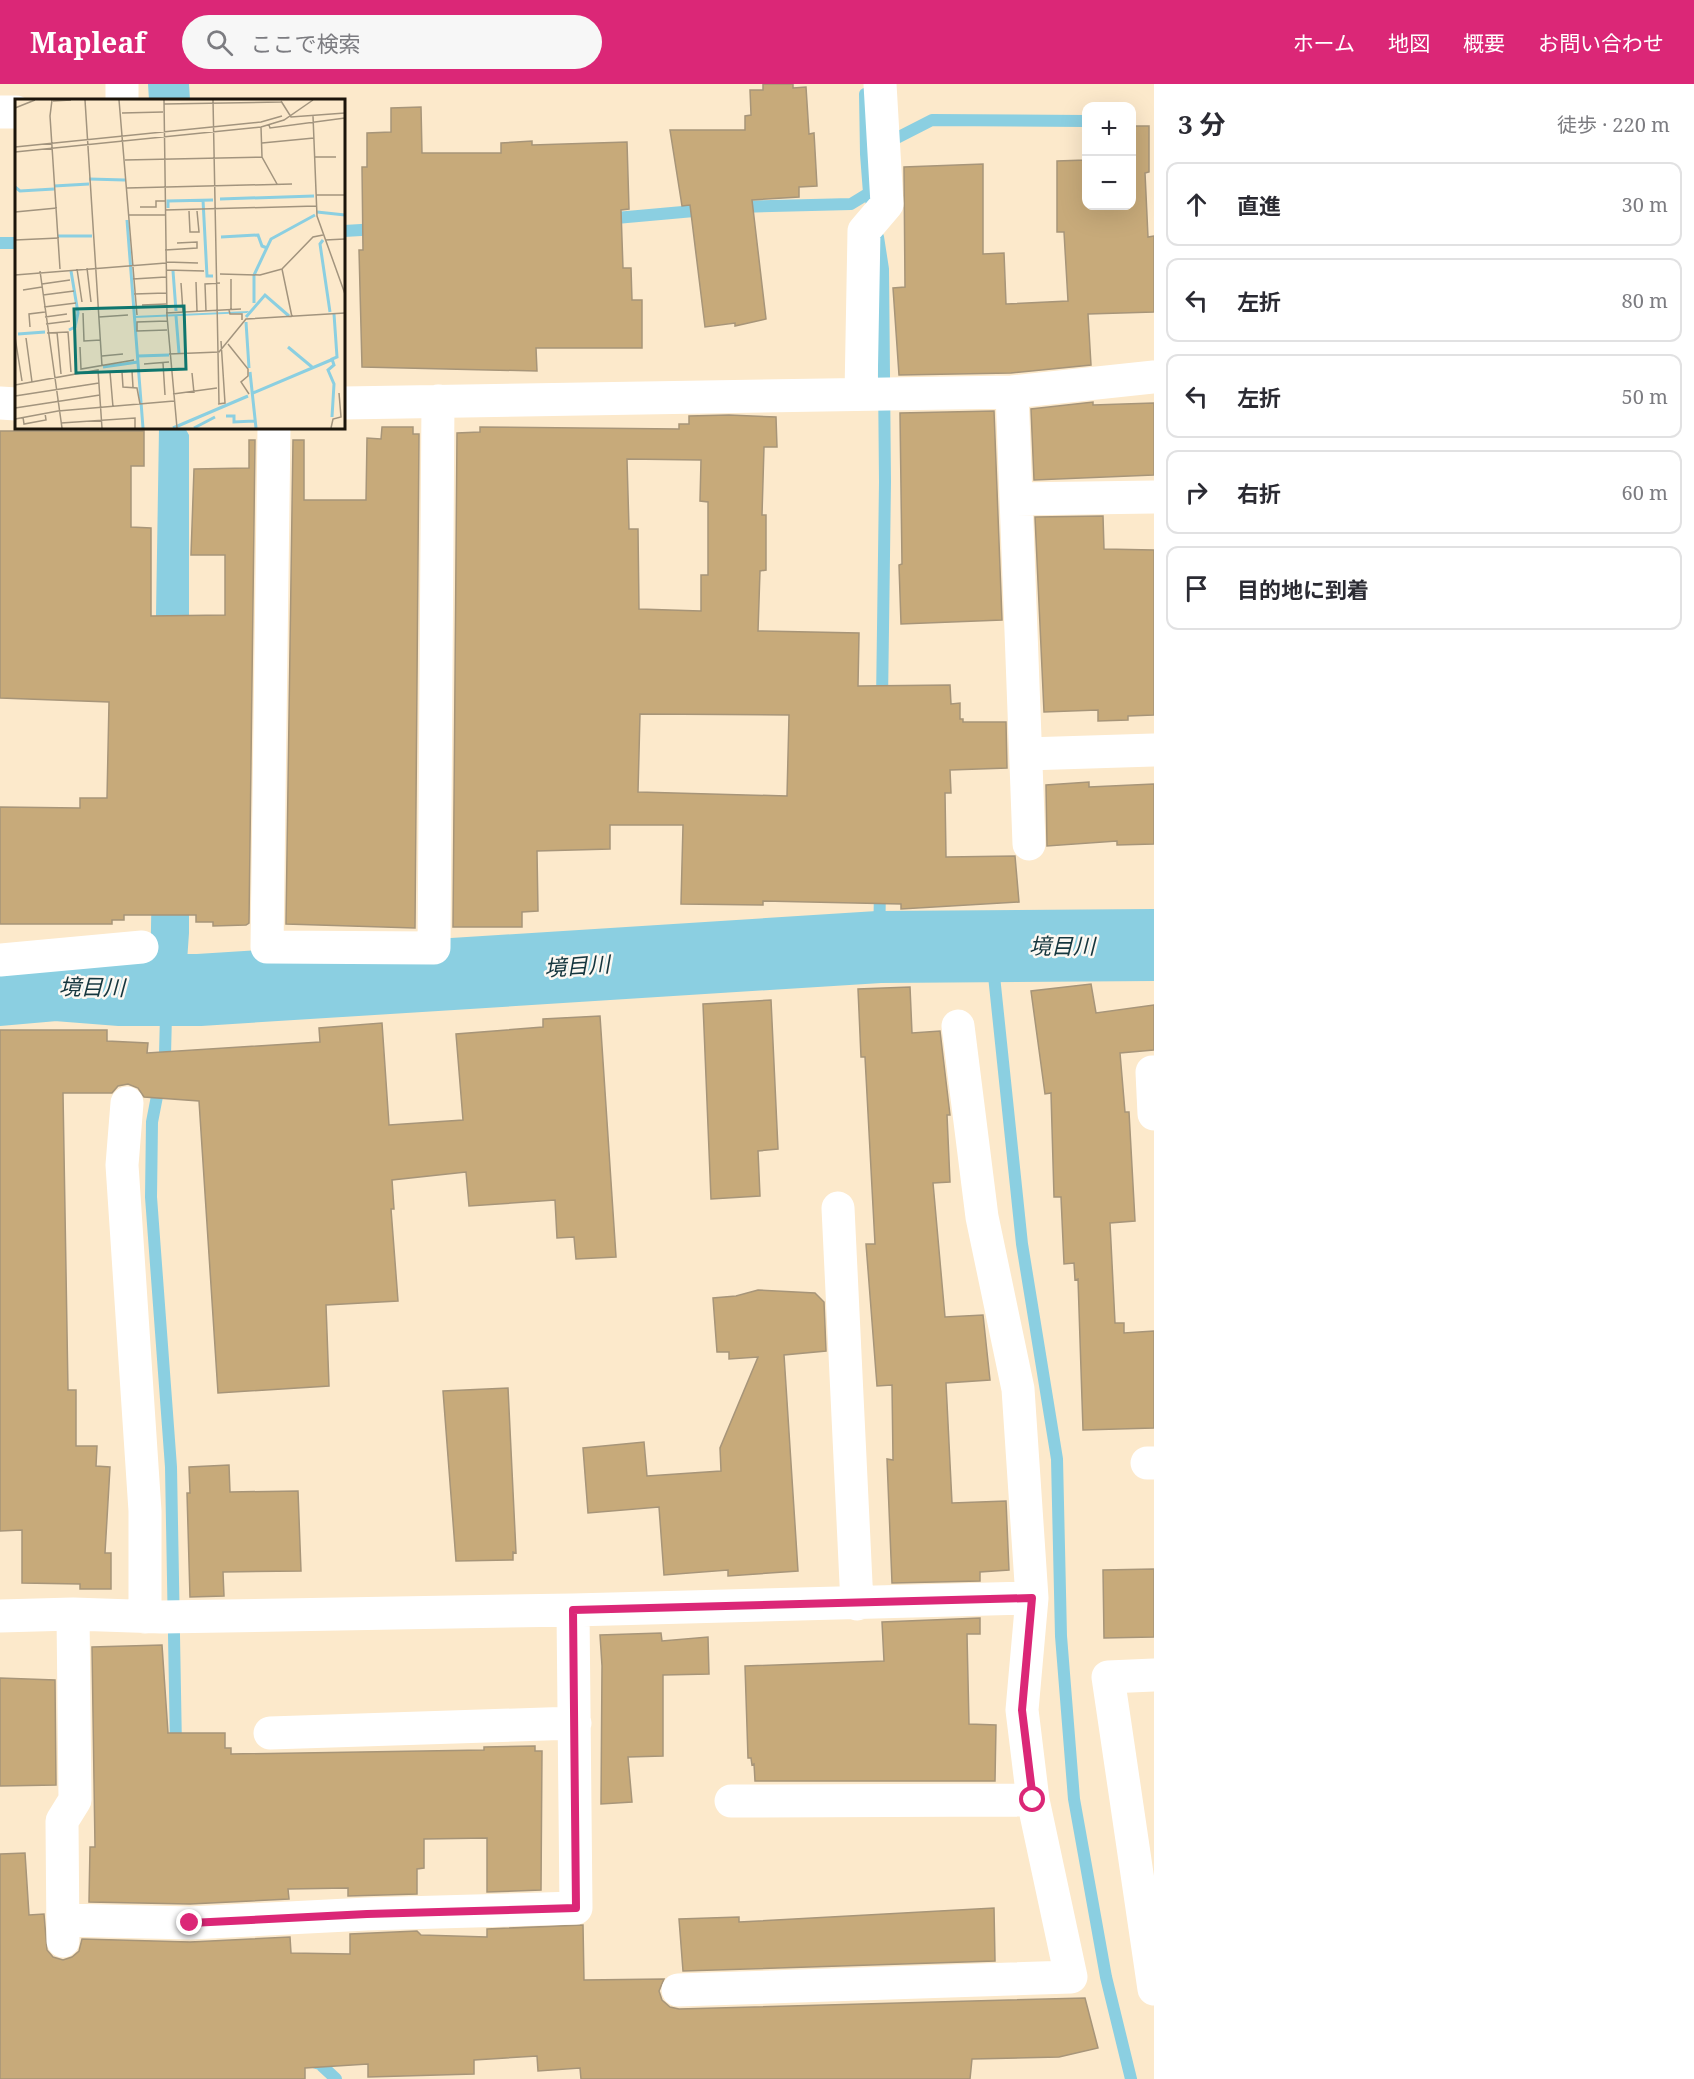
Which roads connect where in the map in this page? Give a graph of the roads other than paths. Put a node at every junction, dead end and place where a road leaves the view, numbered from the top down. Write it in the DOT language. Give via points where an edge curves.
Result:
graph roads {
  1 [pos="880,84"];
  2 [pos="1154,377"];
  3 [pos="1012,392"];
  4 [pos="878,393"];
  5 [pos="438,401"];
  6 [pos="0,403"];
  7 [pos="15,404"];
  8 [pos="345,404"];
  9 [pos="274,429"];
  10 [pos="1154,497"];
  11 [pos="1016,499"];
  12 [pos="1154,750"];
  13 [pos="1026,754"];
  14 [pos="1029,844"];
  15 [pos="142,947"];
  16 [pos="0,960"];
  17 [pos="958,1026"];
  18 [pos="1154,1072"];
  19 [pos="127,1103"];
  20 [pos="1154,1114"];
  21 [pos="838,1208"];
  22 [pos="1032,1598"];
  23 [pos="857,1604"];
  24 [pos="573,1610"];
  25 [pos="73,1614"];
  26 [pos="0,1617"];
  27 [pos="164,1617"];
  28 [pos="1154,1675"];
  29 [pos="575,1723"];
  30 [pos="270,1733"];
  31 [pos="1033,1800"];
  32 [pos="731,1801"];
  33 [pos="1154,1989"];
  34 [pos="678,1990"];
  1 -- 4 [label="street" via="887,204 864,231"];
  2 -- 3 [label="street"];
  3 -- 4 [label="street"];
  3 -- 11 [label="street"];
  4 -- 5 [label="street"];
  5 -- 8 [label="street"];
  5 -- 9 [label="street" via="434,948 267,947"];
  6 -- 7 [label="street"];
  10 -- 11 [label="street"];
  11 -- 13 [label="street"];
  12 -- 13 [label="street"];
  13 -- 14 [label="street"];
  15 -- 16 [label="street"];
  17 -- 22 [label="street" via="982,1217 1018,1389"];
  18 -- 20 [label="street"];
  19 -- 27 [label="street" via="122,1165 145,1511"];
  21 -- 23 [label="street"];
  22 -- 23 [label="street"];
  22 -- 31 [label="street" via="1022,1710"];
  23 -- 24 [label="street"];
  24 -- 27 [label="street"];
  24 -- 29 [label="street"];
  25 -- 26 [label="street"];
  25 -- 27 [label="street"];
  25 -- 29 [label="street" via="75,1800 62,1821 63,1930 576,1908"];
  28 -- 33 [label="street" via="1108,1677"];
  29 -- 30 [label="street"];
  31 -- 32 [label="street"];
  31 -- 34 [label="street" via="1071,1977"];
}
